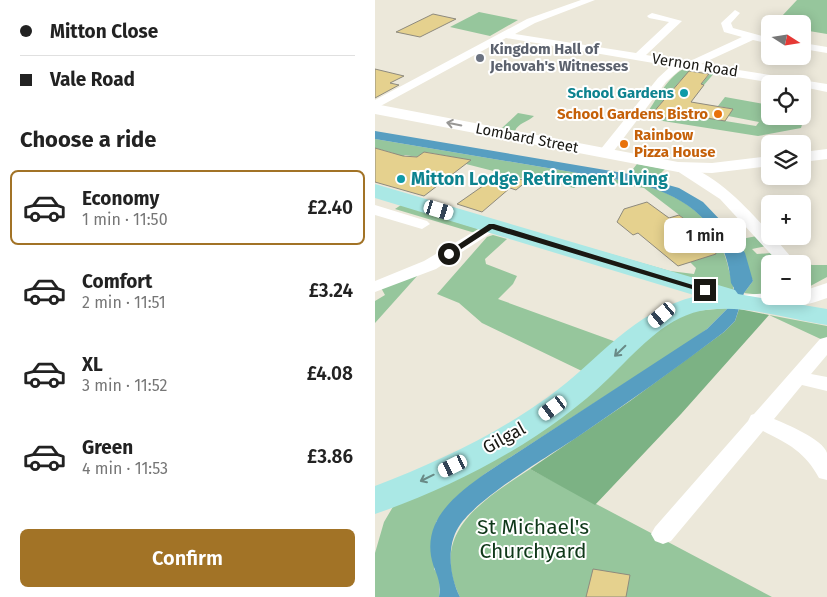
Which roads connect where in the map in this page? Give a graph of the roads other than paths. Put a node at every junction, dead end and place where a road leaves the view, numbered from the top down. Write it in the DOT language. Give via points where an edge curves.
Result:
graph roads {
  1 [pos="590,0"];
  2 [pos="735,13"];
  3 [pos="652,16"];
  4 [pos="504,35"];
  5 [pos="750,37"];
  6 [pos="761,39"];
  7 [pos="811,47"];
  8 [pos="827,50"];
  9 [pos="639,56"];
  10 [pos="686,64"];
  11 [pos="826,88"];
  12 [pos="375,105"];
  13 [pos="375,109"];
  14 [pos="605,153"];
  15 [pos="827,154"];
  16 [pos="811,156"];
  17 [pos="761,162"];
  18 [pos="678,167"];
  19 [pos="375,191"];
  20 [pos="387,207"];
  21 [pos="422,224"];
  22 [pos="491,226"];
  23 [pos="774,248"];
  24 [pos="758,251"];
  25 [pos="781,255"];
  26 [pos="638,270"];
  27 [pos="375,287"];
  28 [pos="827,290"];
  29 [pos="738,300"];
  30 [pos="827,308"];
  31 [pos="827,318"];
  32 [pos="653,322"];
  33 [pos="827,342"];
  34 [pos="797,377"];
  35 [pos="827,384"];
  36 [pos="758,420"];
  37 [pos="827,472"];
  38 [pos="375,500"];
  39 [pos="663,534"];
  1 -- 4 [label="street" via="541,16"];
  2 -- 5 [label="street" via="726,27"];
  3 -- 9 [label="street" via="677,21"];
  4 -- 9 [label="street, Vernon Road"];
  4 -- 12 [label="street"];
  5 -- 6 [label="street"];
  5 -- 10 [label="street"];
  7 -- 8 [label="street"];
  9 -- 10 [label="street, Vernon Road"];
  10 -- 11 [label="street, Vernon Road"];
  10 -- 14 [label="street" via="662,80"];
  14 -- 13 [label="street, Lombard Street, one-way"];
  14 -- 18 [label="street, Lombard Street"];
  15 -- 16 [label="street"];
  17 -- 18 [label="street, Lombard Street" via="712,168"];
  18 -- 23 [label="street" via="700,176 718,189"];
  19 -- 20 [label="main road"];
  20 -- 21 [label="street"];
  20 -- 22 [label="main road"];
  22 -- 26 [label="main road"];
  22 -- 27 [label="street" via="430,265"];
  23 -- 24 [label="street"];
  23 -- 25 [label="street"];
  26 -- 29 [label="main road"];
  26 -- 32 [label="main road" via="666,287 674,297 670,308"];
  28 -- 29 [label="main road" via="801,300"];
  29 -- 30 [label="main road"];
  29 -- 31 [label="main road"];
  29 -- 32 [label="main road, Gilgal" via="692,305"];
  32 -- 38 [label="main road, Gilgal, one-way" via="593,377 544,415 458,463"];
  33 -- 34 [label="street"];
  34 -- 35 [label="street"];
  34 -- 36 [label="street"];
  36 -- 37 [label="street" via="813,451"];
  36 -- 39 [label="street"];
}
